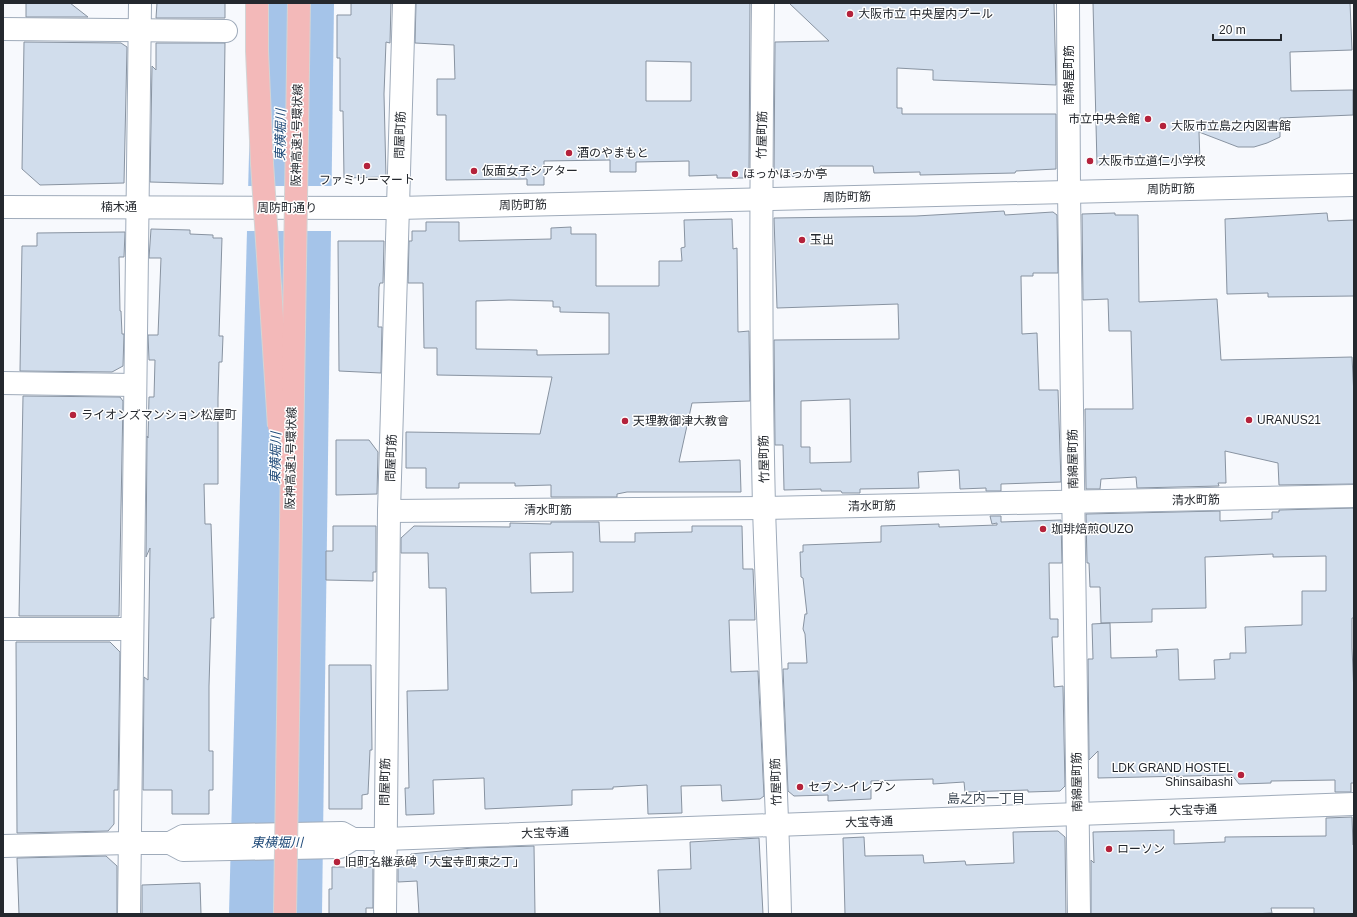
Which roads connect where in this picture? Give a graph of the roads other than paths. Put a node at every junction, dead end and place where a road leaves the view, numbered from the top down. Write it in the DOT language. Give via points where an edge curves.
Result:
graph roads {
  1 [pos="140,3"];
  2 [pos="256,3"];
  3 [pos="299,3"];
  4 [pos="404,3"];
  5 [pos="763,3"];
  6 [pos="1068,3"];
  7 [pos="3,29"];
  8 [pos="140,31"];
  9 [pos="226,31"];
  10 [pos="1354,185"];
  11 [pos="1069,191"];
  12 [pos="761,199"];
  13 [pos="3,207"];
  14 [pos="340,207"];
  15 [pos="139,208"];
  16 [pos="235,208"];
  17 [pos="398,208"];
  18 [pos="3,383"];
  19 [pos="134,385"];
  20 [pos="1354,496"];
  21 [pos="1074,503"];
  22 [pos="764,508"];
  23 [pos="389,511"];
  24 [pos="289,585"];
  25 [pos="3,629"];
  26 [pos="132,629"];
  27 [pos="1354,804"];
  28 [pos="1078,815"];
  29 [pos="778,826"];
  30 [pos="385,839"];
  31 [pos="129,843"];
  32 [pos="3,846"];
  33 [pos="129,914"];
  34 [pos="285,914"];
  35 [pos="385,914"];
  36 [pos="780,914"];
  37 [pos="1080,914"];
  1 -- 8 [label="street"];
  2 -- 24 [label="highway, bridge" via="262,163"];
  3 -- 24 [label="highway, 阪神高速1号環状線, bridge"];
  4 -- 17 [label="street, 問屋町筋"];
  5 -- 12 [label="street, 竹屋町筋"];
  6 -- 11 [label="street, 南綿屋町筋"];
  7 -- 8 [label="street"];
  8 -- 9 [label="street"];
  8 -- 15 [label="street"];
  10 -- 11 [label="street, 周防町筋"];
  11 -- 12 [label="street, 周防町筋"];
  11 -- 21 [label="street, 南綿屋町筋"];
  12 -- 17 [label="street, 周防町筋"];
  12 -- 22 [label="street, 竹屋町筋"];
  13 -- 15 [label="street, 楠木通"];
  14 -- 16 [label="street, 周防町通り, bridge"];
  14 -- 17 [label="street, 周防町筋"];
  15 -- 16 [label="street, 楠木通"];
  15 -- 19 [label="street"];
  17 -- 23 [label="street, 問屋町筋"];
  18 -- 19 [label="street"];
  19 -- 26 [label="street"];
  20 -- 21 [label="street, 清水町筋"];
  21 -- 22 [label="street, 清水町筋"];
  21 -- 28 [label="street, 南綿屋町筋"];
  22 -- 23 [label="street, 清水町筋"];
  22 -- 29 [label="street, 竹屋町筋"];
  23 -- 30 [label="street, 問屋町筋"];
  24 -- 34 [label="highway, 阪神高速1号環状線, bridge"];
  25 -- 26 [label="street"];
  26 -- 31 [label="street"];
  27 -- 28 [label="street, 大宝寺通"];
  28 -- 29 [label="street, 大宝寺通"];
  28 -- 37 [label="street, 南綿屋町筋"];
  29 -- 30 [label="street, 大宝寺通"];
  29 -- 36 [label="street, 竹屋町筋"];
  30 -- 31 [label="street, 大宝寺通" via="353,839 340,847 326,840 230,843 183,850 170,843"];
  30 -- 35 [label="street, 問屋町筋"];
  31 -- 32 [label="street"];
  31 -- 33 [label="street"];
}
